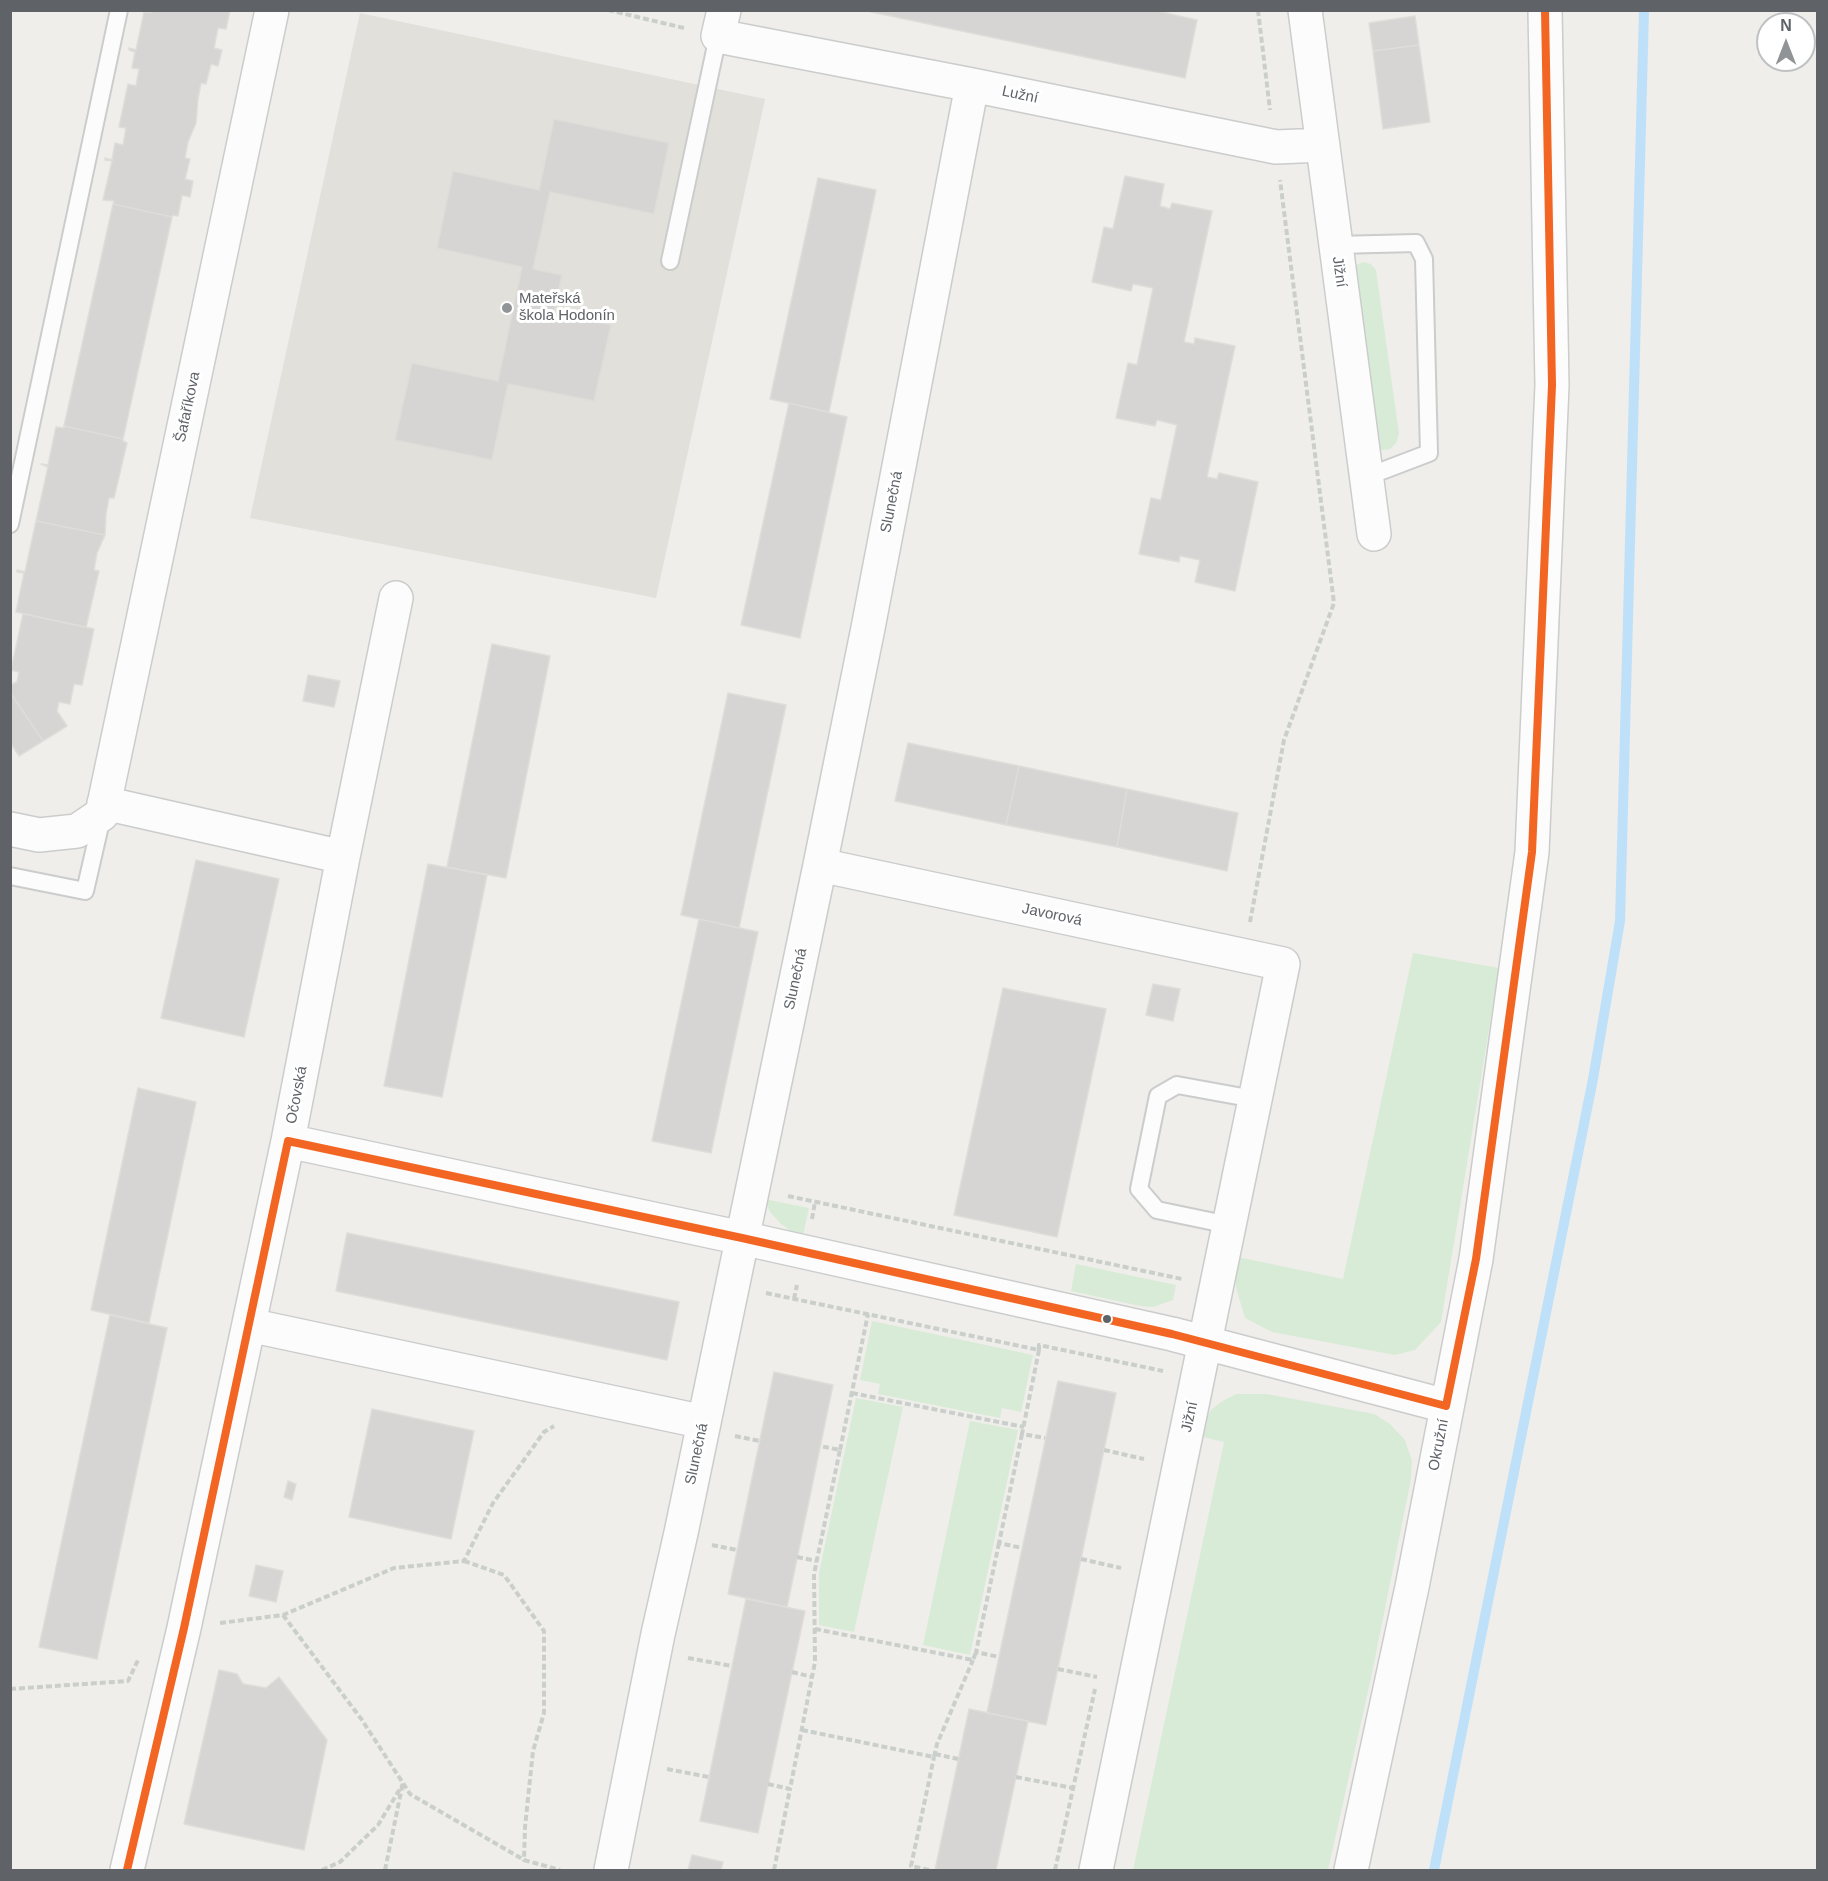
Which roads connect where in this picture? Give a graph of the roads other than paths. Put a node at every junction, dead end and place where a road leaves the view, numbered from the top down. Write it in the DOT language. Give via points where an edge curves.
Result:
graph roads {
  1 [pos="119,10"];
  2 [pos="272,10"];
  3 [pos="1305,10"];
  4 [pos="1545,10"];
  5 [pos="721,23"];
  6 [pos="972,85"];
  7 [pos="1323,146"];
  8 [pos="1336,245"];
  9 [pos="670,261"];
  10 [pos="1366,477"];
  11 [pos="10,524"];
  12 [pos="1374,534"];
  13 [pos="396,598"];
  14 [pos="103,809"];
  15 [pos="10,829"];
  16 [pos="343,857"];
  17 [pos="820,865"];
  18 [pos="10,876"];
  19 [pos="1283,964"];
  20 [pos="1254,1099"];
  21 [pos="288,1141"];
  22 [pos="1229,1225"];
  23 [pos="742,1238"];
  24 [pos="249,1325"];
  25 [pos="1205,1342"];
  26 [pos="1446,1406"];
  27 [pos="715,1428"];
  28 [pos="127,1870"];
  29 [pos="611,1870"];
  30 [pos="1096,1870"];
  31 [pos="1351,1870"];
  1 -- 11 [label="lane"];
  2 -- 14 [label="street, Šafaříkova"];
  3 -- 7 [label="street, Jižní"];
  4 -- 26 [label="street, Okružní" via="1552,385 1532,852 1476,1259"];
  5 -- 6 [label="street, Lužní"];
  5 -- 9 [label="lane"];
  6 -- 7 [label="street, Lužní" via="1276,147"];
  6 -- 17 [label="street, Slunečná"];
  7 -- 8 [label="street, Jižní"];
  8 -- 10 [label="street, Jižní"];
  8 -- 10 [label="lane" via="1416,243 1424,259 1429,453"];
  10 -- 12 [label="street, Jižní"];
  13 -- 16 [label="street, Očovská"];
  14 -- 15 [label="street" via="77,831 39,835"];
  14 -- 16 [label="street"];
  14 -- 18 [label="lane" via="85,891"];
  16 -- 21 [label="street, Očovská"];
  17 -- 19 [label="street, Javorová"];
  17 -- 23 [label="street, Slunečná"];
  19 -- 20 [label="street, Jižní"];
  20 -- 22 [label="street, Jižní"];
  20 -- 22 [label="lane" via="1177,1085 1158,1096 1141,1177 1139,1189 1157,1210"];
  21 -- 23 [label="street"];
  21 -- 24 [label="street, Očovská"];
  22 -- 25 [label="street, Jižní"];
  23 -- 25 [label="street"];
  23 -- 27 [label="street, Slunečná"];
  24 -- 27 [label="street"];
  24 -- 28 [label="street, Očovská"];
  25 -- 26 [label="street"];
  25 -- 30 [label="street, Jižní"];
  26 -- 31 [label="street, Okružní"];
  27 -- 29 [label="street, Slunečná" via="658,1634"];
}
